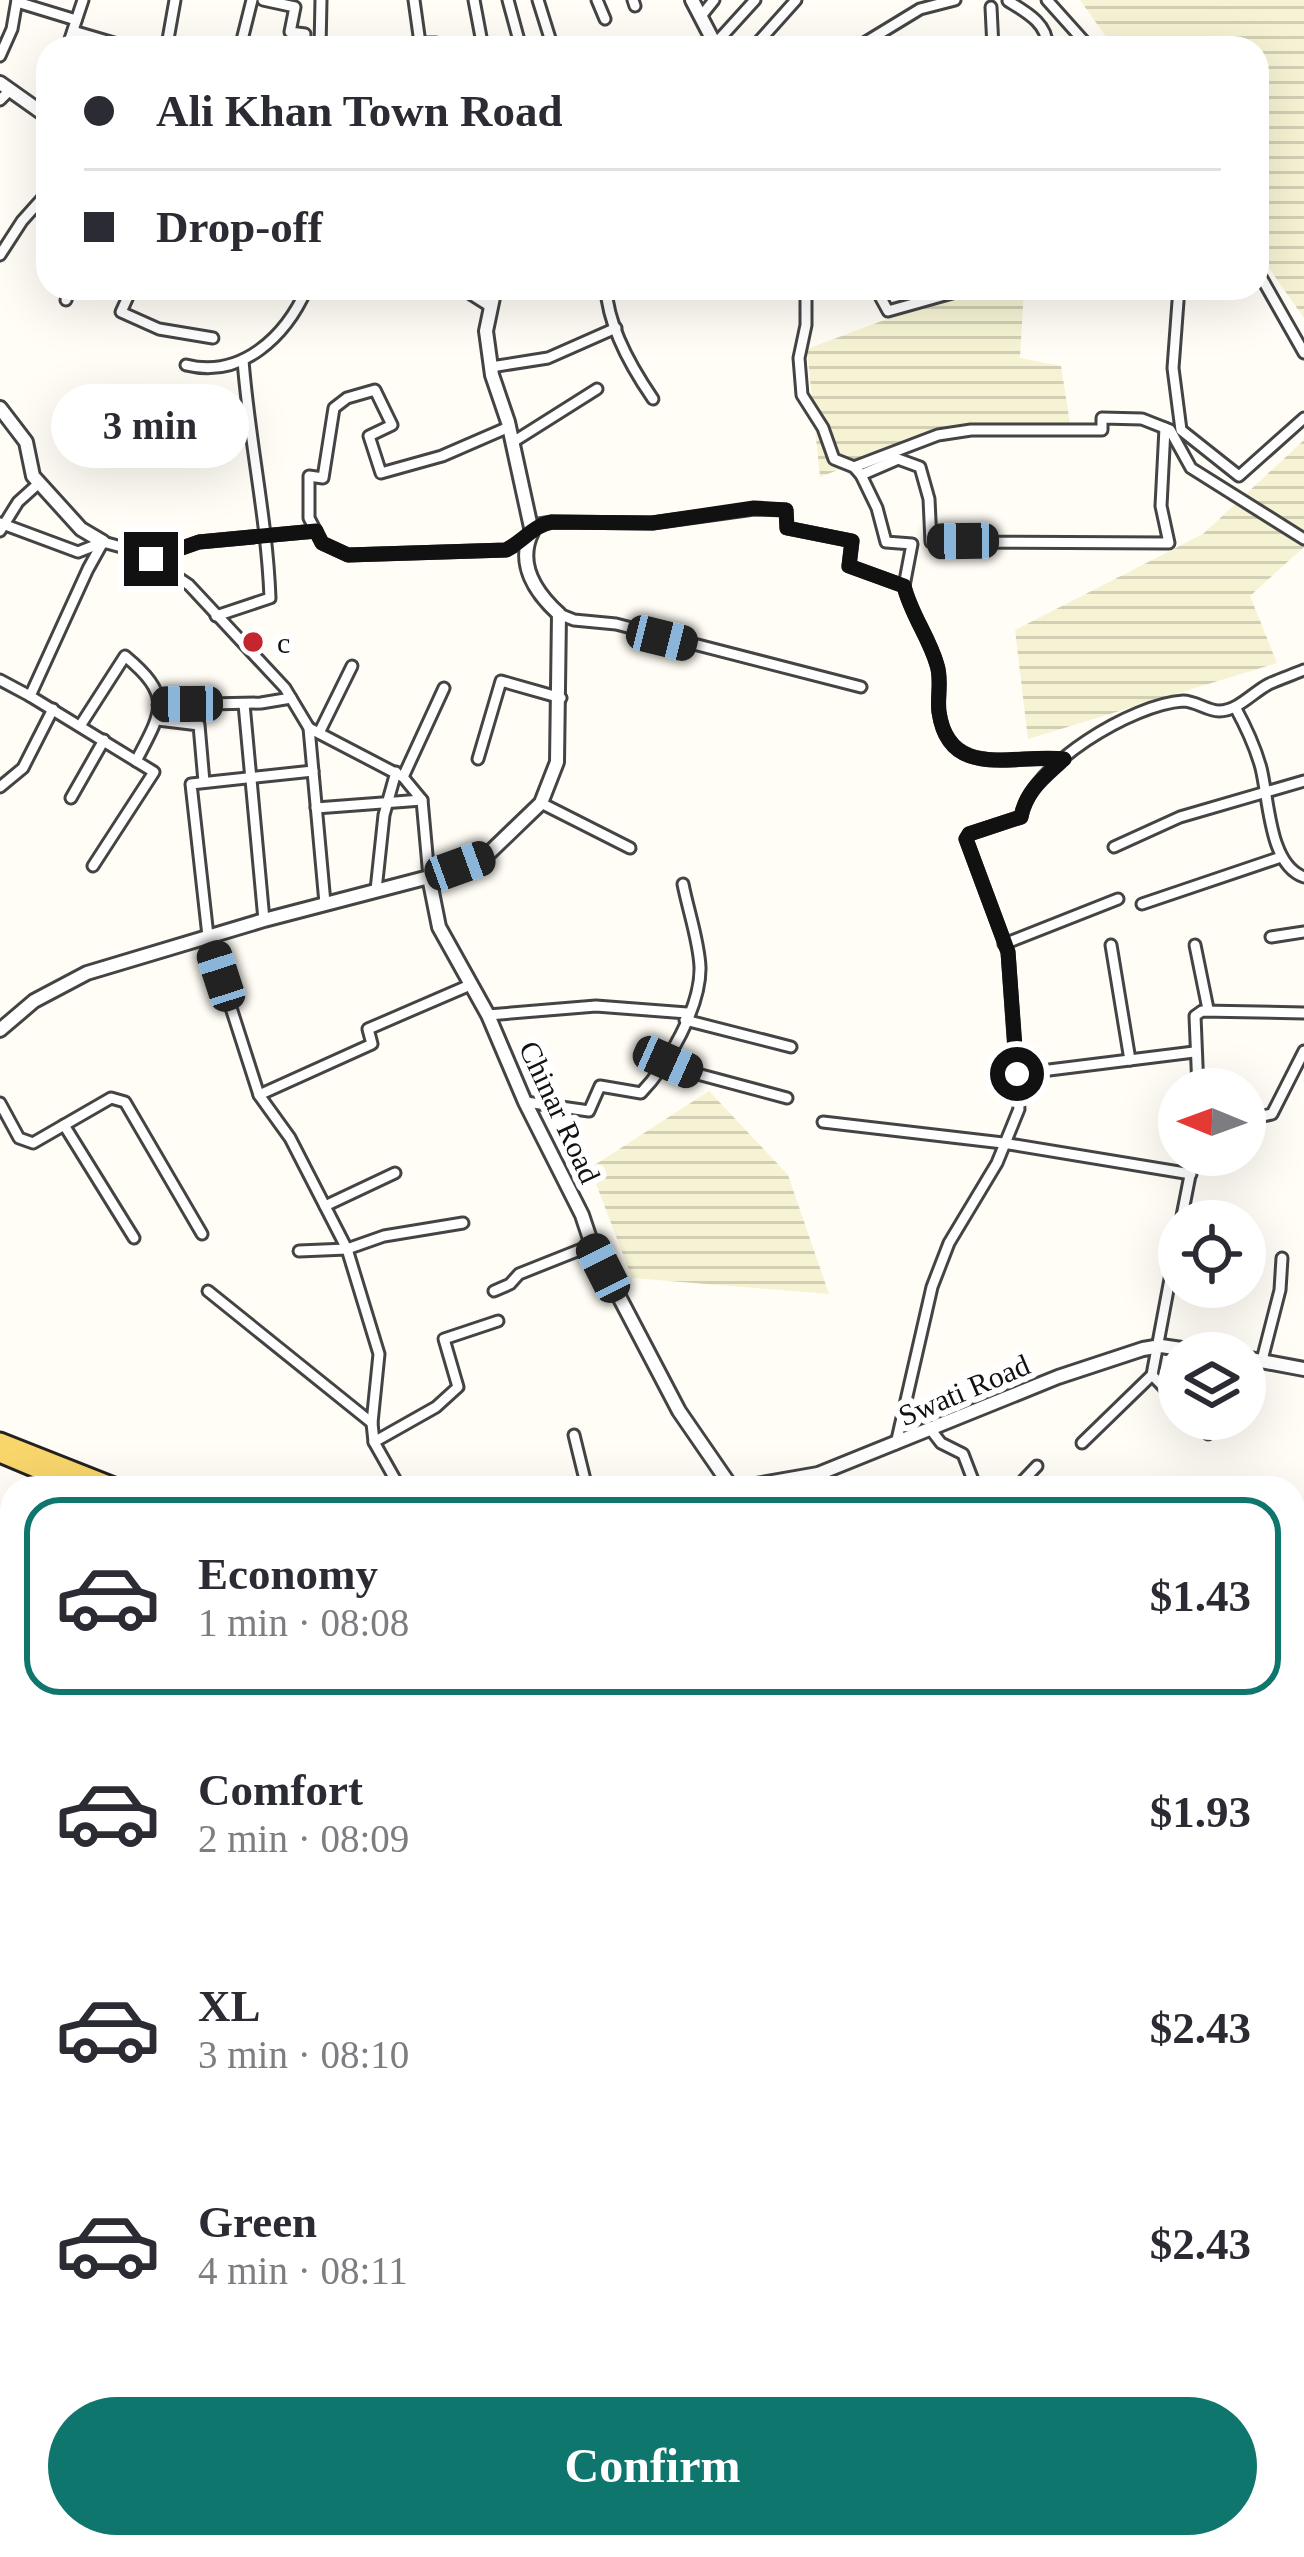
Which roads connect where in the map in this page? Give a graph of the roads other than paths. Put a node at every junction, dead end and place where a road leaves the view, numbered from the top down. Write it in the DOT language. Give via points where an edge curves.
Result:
graph roads {
  1 [pos="83,0"];
  2 [pos="175,0"];
  3 [pos="252,0"];
  4 [pos="262,0"];
  5 [pos="321,0"];
  6 [pos="414,0"];
  7 [pos="474,0"];
  8 [pos="508,0"];
  9 [pos="539,0"];
  10 [pos="596,0"];
  11 [pos="692,0"];
  12 [pos="714,0"];
  13 [pos="755,0"];
  14 [pos="796,0"];
  15 [pos="955,0"];
  16 [pos="1009,0"];
  17 [pos="1047,0"];
  18 [pos="17,1"];
  19 [pos="927,4"];
  20 [pos="990,4"];
  21 [pos="702,15"];
  22 [pos="605,19"];
  23 [pos="74,25"];
  24 [pos="71,36"];
  25 [pos="101,36"];
  26 [pos="169,36"];
  27 [pos="243,36"];
  28 [pos="305,36"];
  29 [pos="320,36"];
  30 [pos="419,36"];
  31 [pos="481,36"];
  32 [pos="518,36"];
  33 [pos="550,36"];
  34 [pos="711,36"];
  35 [pos="724,36"];
  36 [pos="764,36"];
  37 [pos="876,36"];
  38 [pos="992,36"];
  39 [pos="1047,36"];
  40 [pos="1079,36"];
  41 [pos="0,56"];
  42 [pos="3,91"];
  43 [pos="36,108"];
  44 [pos="36,205"];
  45 [pos="0,255"];
  46 [pos="1269,292"];
  47 [pos="126,300"];
  48 [pos="301,300"];
  49 [pos="480,300"];
  50 [pos="492,300"];
  51 [pos="607,300"];
  52 [pos="806,300"];
  53 [pos="882,300"];
  54 [pos="918,300"];
  55 [pos="1178,300"];
  56 [pos="491,307"];
  57 [pos="616,328"];
  58 [pos="213,338"];
  59 [pos="1304,352"];
  60 [pos="243,360"];
  61 [pos="186,365"];
  62 [pos="491,368"];
  63 [pos="597,389"];
  64 [pos="653,399"];
  65 [pos="0,408"];
  66 [pos="1304,418"];
  67 [pos="509,427"];
  68 [pos="1165,428"];
  69 [pos="513,442"];
  70 [pos="857,471"];
  71 [pos="39,483"];
  72 [pos="1,526"];
  73 [pos="316,531"];
  74 [pos="268,534"];
  75 [pos="530,536"];
  76 [pos="1304,539"];
  77 [pos="104,542"];
  78 [pos="151,559"];
  79 [pos="904,586"];
  80 [pos="559,614"];
  81 [pos="216,616"];
  82 [pos="352,666"];
  83 [pos="1304,670"];
  84 [pos="0,680"];
  85 [pos="860,687"];
  86 [pos="444,688"];
  87 [pos="30,696"];
  88 [pos="291,698"];
  89 [pos="561,698"];
  90 [pos="244,704"];
  91 [pos="158,705"];
  92 [pos="1235,707"];
  93 [pos="53,709"];
  94 [pos="158,720"];
  95 [pos="80,726"];
  96 [pos="314,731"];
  97 [pos="104,740"];
  98 [pos="478,759"];
  99 [pos="1064,759"];
  100 [pos="136,761"];
  101 [pos="313,771"];
  102 [pos="400,774"];
  103 [pos="251,776"];
  104 [pos="204,782"];
  105 [pos="1304,782"];
  106 [pos="0,787"];
  107 [pos="1266,792"];
  108 [pos="70,798"];
  109 [pos="422,800"];
  110 [pos="387,801"];
  111 [pos="541,803"];
  112 [pos="316,808"];
  113 [pos="630,848"];
  114 [pos="1114,848"];
  115 [pos="1281,857"];
  116 [pos="93,866"];
  117 [pos="429,877"];
  118 [pos="1304,878"];
  119 [pos="682,884"];
  120 [pos="376,890"];
  121 [pos="1118,899"];
  122 [pos="325,903"];
  123 [pos="1142,904"];
  124 [pos="264,920"];
  125 [pos="1304,932"];
  126 [pos="208,937"];
  127 [pos="1271,937"];
  128 [pos="1004,944"];
  129 [pos="1195,944"];
  130 [pos="1111,945"];
  131 [pos="470,985"];
  132 [pos="1208,1009"];
  133 [pos="1304,1012"];
  134 [pos="488,1015"];
  135 [pos="686,1016"];
  136 [pos="0,1030"];
  137 [pos="791,1047"];
  138 [pos="1304,1051"];
  139 [pos="1194,1052"];
  140 [pos="1130,1060"];
  141 [pos="668,1062"];
  142 [pos="1196,1068"];
  143 [pos="1299,1068"];
  144 [pos="1017,1074"];
  145 [pos="259,1095"];
  146 [pos="787,1098"];
  147 [pos="525,1102"];
  148 [pos="0,1103"];
  149 [pos="1266,1115"];
  150 [pos="823,1122"];
  151 [pos="64,1125"];
  152 [pos="1004,1143"];
  153 [pos="1158,1169"];
  154 [pos="395,1173"];
  155 [pos="325,1206"];
  156 [pos="463,1223"];
  157 [pos="202,1234"];
  158 [pos="134,1238"];
  159 [pos="592,1246"];
  160 [pos="347,1249"];
  161 [pos="299,1251"];
  162 [pos="1282,1258"];
  163 [pos="208,1291"];
  164 [pos="494,1291"];
  165 [pos="498,1321"];
  166 [pos="1266,1344"];
  167 [pos="1158,1347"];
  168 [pos="1158,1357"];
  169 [pos="1266,1361"];
  170 [pos="1304,1369"];
  171 [pos="1153,1375"];
  172 [pos="1158,1380"];
  173 [pos="372,1423"];
  174 [pos="931,1430"];
  175 [pos="574,1436"];
  176 [pos="0,1441"];
  177 [pos="374,1442"];
  178 [pos="1082,1443"];
  179 [pos="896,1444"];
  180 [pos="0,1454"];
  181 [pos="1037,1466"];
  182 [pos="49,1475"];
  183 [pos="393,1476"];
  184 [pos="584,1476"];
  185 [pos="726,1476"];
  186 [pos="806,1476"];
  187 [pos="971,1476"];
  188 [pos="1027,1476"];
  1 -- 23 [label="street"];
  2 -- 26 [label="street"];
  3 -- 27 [label="street"];
  4 -- 28 [label="street" via="295,7 290,32"];
  5 -- 29 [label="street"];
  6 -- 30 [label="street"];
  7 -- 31 [label="street"];
  8 -- 32 [label="street"];
  9 -- 33 [label="street"];
  10 -- 22 [label="street"];
  11 -- 21 [label="street"];
  12 -- 21 [label="street"];
  13 -- 35 [label="street"];
  14 -- 36 [label="street"];
  15 -- 19 [label="street"];
  16 -- 20 [label="street"];
  16 -- 39 [label="street"];
  17 -- 40 [label="street"];
  18 -- 23 [label="street"];
  18 -- 41 [label="street"];
  19 -- 37 [label="street"];
  20 -- 38 [label="street"];
  21 -- 34 [label="street"];
  23 -- 24 [label="street"];
  23 -- 25 [label="street"];
  42 -- 43 [label="street"];
  44 -- 45 [label="street"];
  46 -- 59 [label="street"];
  47 -- 58 [label="street" via="121,312"];
  48 -- 60 [label="street" via="291,322"];
  49 -- 56 [label="street"];
  50 -- 56 [label="street"];
  51 -- 57 [label="street"];
  52 -- 70 [label="street" via="802,395 834,459"];
  53 -- 54 [label="street" via="888,311"];
  55 -- 66 [label="street" via="1173,368 1181,430 1239,476"];
  56 -- 62 [label="street"];
  57 -- 62 [label="street" via="548,358"];
  57 -- 64 [label="street"];
  60 -- 61 [label="street" via="209,371"];
  60 -- 74 [label="street"];
  62 -- 67 [label="street"];
  63 -- 69 [label="street"];
  65 -- 71 [label="street" via="26,442"];
  67 -- 69 [label="street"];
  67 -- 73 [label="street" via="381,473 369,436 392,424 375,390 347,398 334,408 323,478 309,476"];
  68 -- 70 [label="street" via="1102,418 1102,430 971,430 938,435"];
  68 -- 70 [label="street" via="1169,543 931,542 920,466 898,459"];
  68 -- 76 [label="street" via="1191,468"];
  69 -- 75 [label="street"];
  70 -- 79 [label="street" via="886,542 912,544"];
  71 -- 72 [label="street"];
  71 -- 77 [label="street"];
  72 -- 77 [label="street" via="78,552"];
  73 -- 74 [label="street"];
  73 -- 75 [label="street" via="348,555 506,550"];
  74 -- 78 [label="street" via="199,542"];
  74 -- 81 [label="street" via="270,598"];
  75 -- 79 [label="street" via="552,522 652,523 786,510 787,528 852,541 849,566"];
  75 -- 80 [label="street" via="536,592"];
  77 -- 78 [label="street"];
  77 -- 87 [label="street"];
  78 -- 81 [label="street"];
  79 -- 99 [label="street" via="940,671 939,711 958,752"];
  80 -- 85 [label="street"];
  80 -- 89 [label="street"];
  81 -- 88 [label="street"];
  82 -- 96 [label="street"];
  83 -- 92 [label="street"];
  84 -- 87 [label="street"];
  86 -- 102 [label="street"];
  87 -- 93 [label="street"];
  88 -- 90 [label="street"];
  88 -- 96 [label="street"];
  89 -- 98 [label="street" via="501,681"];
  89 -- 111 [label="street" via="557,761"];
  90 -- 91 [label="street"];
  90 -- 103 [label="street"];
  91 -- 94 [label="street"];
  91 -- 95 [label="street" via="153,680 125,656"];
  92 -- 99 [label="street" via="1218,712 1188,700 1156,706 1121,718"];
  92 -- 107 [label="street"];
  93 -- 95 [label="street"];
  93 -- 106 [label="street" via="22,768"];
  94 -- 100 [label="street"];
  94 -- 104 [label="street" via="199,725"];
  95 -- 97 [label="street"];
  96 -- 101 [label="street"];
  96 -- 102 [label="street"];
  97 -- 100 [label="street"];
  97 -- 108 [label="street"];
  99 -- 128 [label="street" via="1024,800 1021,817 966,839"];
  100 -- 116 [label="street" via="154,772"];
  101 -- 103 [label="street"];
  101 -- 112 [label="street"];
  102 -- 109 [label="street"];
  102 -- 110 [label="street"];
  103 -- 104 [label="street"];
  103 -- 124 [label="street"];
  104 -- 126 [label="street" via="190,784"];
  105 -- 107 [label="street"];
  107 -- 114 [label="street" via="1180,817"];
  107 -- 115 [label="street"];
  109 -- 110 [label="street"];
  109 -- 117 [label="street"];
  110 -- 112 [label="street"];
  110 -- 120 [label="street"];
  111 -- 113 [label="street"];
  111 -- 117 [label="street" via="486,856"];
  112 -- 122 [label="street"];
  115 -- 118 [label="street"];
  115 -- 123 [label="street"];
  117 -- 120 [label="street"];
  117 -- 131 [label="street, Chinar Road" via="439,927"];
  119 -- 135 [label="street" via="700,965"];
  120 -- 122 [label="street"];
  121 -- 128 [label="street"];
  122 -- 124 [label="street"];
  124 -- 126 [label="street"];
  125 -- 127 [label="street"];
  126 -- 136 [label="street" via="87,973"];
  126 -- 145 [label="street"];
  128 -- 144 [label="street"];
  129 -- 132 [label="street"];
  130 -- 140 [label="street"];
  131 -- 134 [label="street, Chinar Road"];
  131 -- 145 [label="street" via="368,1029 372,1043"];
  132 -- 133 [label="street"];
  132 -- 139 [label="street" via="1195,1016"];
  134 -- 135 [label="street" via="596,1006"];
  134 -- 147 [label="street, Chinar Road"];
  135 -- 137 [label="street"];
  135 -- 141 [label="street"];
  138 -- 143 [label="street"];
  139 -- 140 [label="street"];
  139 -- 142 [label="street"];
  140 -- 144 [label="street"];
  141 -- 146 [label="street"];
  141 -- 147 [label="street" via="641,1093 600,1086 589,1111"];
  143 -- 149 [label="street"];
  144 -- 152 [label="street" via="1018,1108"];
  145 -- 155 [label="street"];
  147 -- 159 [label="street, Chinar Road"];
  148 -- 151 [label="street" via="19,1138 33,1143"];
  150 -- 152 [label="street"];
  151 -- 157 [label="street" via="111,1098 125,1102"];
  151 -- 158 [label="street"];
  152 -- 153 [label="street"];
  152 -- 179 [label="street" via="932,1287"];
  154 -- 155 [label="street"];
  155 -- 160 [label="street"];
  156 -- 160 [label="street"];
  159 -- 164 [label="street"];
  159 -- 185 [label="street, Chinar Road" via="679,1411"];
  160 -- 161 [label="street"];
  160 -- 173 [label="street" via="379,1354"];
  162 -- 166 [label="street"];
  163 -- 173 [label="street"];
  165 -- 177 [label="street" via="444,1339 458,1387"];
  167 -- 174 [label="street, Swati Road" via="1058,1376"];
  168 -- 171 [label="street"];
  169 -- 170 [label="street"];
  171 -- 172 [label="street"];
  171 -- 178 [label="street"];
  173 -- 177 [label="street"];
  174 -- 179 [label="street, Swati Road"];
  174 -- 187 [label="street" via="963,1454"];
  175 -- 184 [label="street"];
  176 -- 182 [label="main road"];
  177 -- 183 [label="street"];
  179 -- 186 [label="street, Swati Road"];
  180 -- 182 [label="main road"];
  181 -- 188 [label="street"];
}
